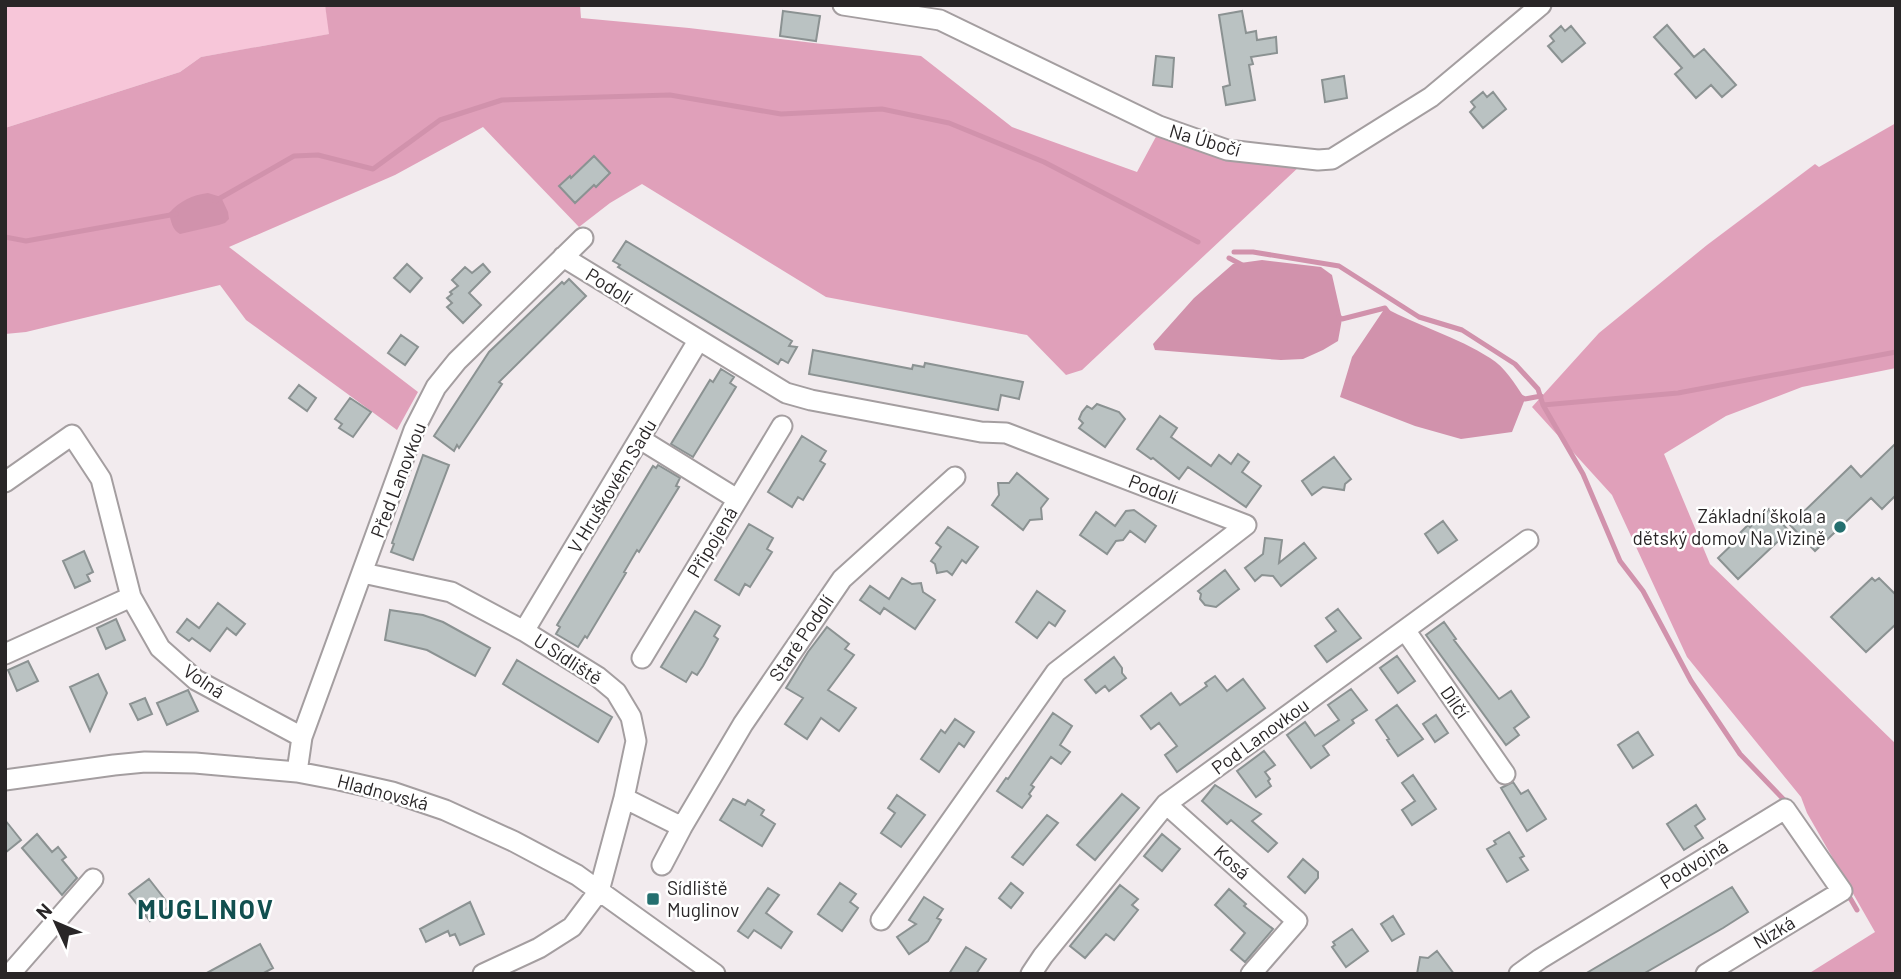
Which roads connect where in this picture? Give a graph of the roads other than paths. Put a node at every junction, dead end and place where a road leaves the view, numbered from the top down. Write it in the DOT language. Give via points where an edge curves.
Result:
graph roads {
  1 [pos="843,5"];
  2 [pos="1541,5"];
  3 [pos="583,238"];
  4 [pos="563,257"];
  5 [pos="698,341"];
  6 [pos="782,426"];
  7 [pos="640,439"];
  8 [pos="955,477"];
  9 [pos="5,482"];
  10 [pos="737,499"];
  11 [pos="1528,540"];
  12 [pos="363,573"];
  13 [pos="131,597"];
  14 [pos="1405,630"];
  15 [pos="524,631"];
  16 [pos="5,654"];
  17 [pos="642,658"];
  18 [pos="302,737"];
  19 [pos="297,772"];
  20 [pos="1505,774"];
  21 [pos="5,780"];
  22 [pos="625,798"];
  23 [pos="1166,804"];
  24 [pos="682,827"];
  25 [pos="662,865"];
  26 [pos="93,879"];
  27 [pos="599,891"];
  28 [pos="1842,891"];
  29 [pos="881,920"];
  30 [pos="10,974"];
  31 [pos="483,974"];
  32 [pos="715,974"];
  33 [pos="1031,974"];
  34 [pos="1251,974"];
  35 [pos="1519,974"];
  36 [pos="1706,974"];
  1 -- 2 [label="street, Na Úbočí" via="940,20 1159,126 1227,150 1318,160 1332,159 1431,97"];
  3 -- 4 [label="street, Před Lanovkou"];
  4 -- 5 [label="street, Podolí"];
  4 -- 12 [label="street, Před Lanovkou" via="436,387 414,430"];
  5 -- 7 [label="street, V Hruškovém Sadu"];
  5 -- 29 [label="street, Podolí" via="786,393 1006,433 1246,525 1056,672"];
  6 -- 10 [label="street, Připojená"];
  7 -- 10 [label="street"];
  7 -- 15 [label="street, V Hruškovém Sadu"];
  8 -- 24 [label="street, Staré Podolí" via="842,579 743,724"];
  9 -- 13 [label="street, Volná" via="72,435 100,479"];
  10 -- 17 [label="street, Připojená"];
  11 -- 14 [label="street, Pod Lanovkou"];
  12 -- 15 [label="street, U Sídliště" via="451,592"];
  12 -- 18 [label="street, Před Lanovkou"];
  13 -- 16 [label="street"];
  13 -- 18 [label="street, Volná" via="160,648 196,680"];
  14 -- 20 [label="street, Dílčí"];
  14 -- 23 [label="street, Pod Lanovkou"];
  15 -- 22 [label="street, U Sídliště" via="616,692 631,717 636,741"];
  18 -- 19 [label="street, Před Lanovkou"];
  19 -- 21 [label="street, Hladnovská" via="145,762"];
  19 -- 27 [label="street, Hladnovská" via="392,792 445,810 513,841"];
  22 -- 24 [label="street"];
  22 -- 27 [label="street, U Sídliště"];
  23 -- 33 [label="street, Pod Lanovkou"];
  23 -- 34 [label="street, Kosá" via="1297,921"];
  24 -- 25 [label="street, Staré Podolí"];
  26 -- 30 [label="street"];
  27 -- 31 [label="street" via="572,927"];
  27 -- 32 [label="street, Hladnovská"];
  28 -- 35 [label="street, Podvojná" via="1785,809"];
  28 -- 36 [label="street, Nízká"];
}
